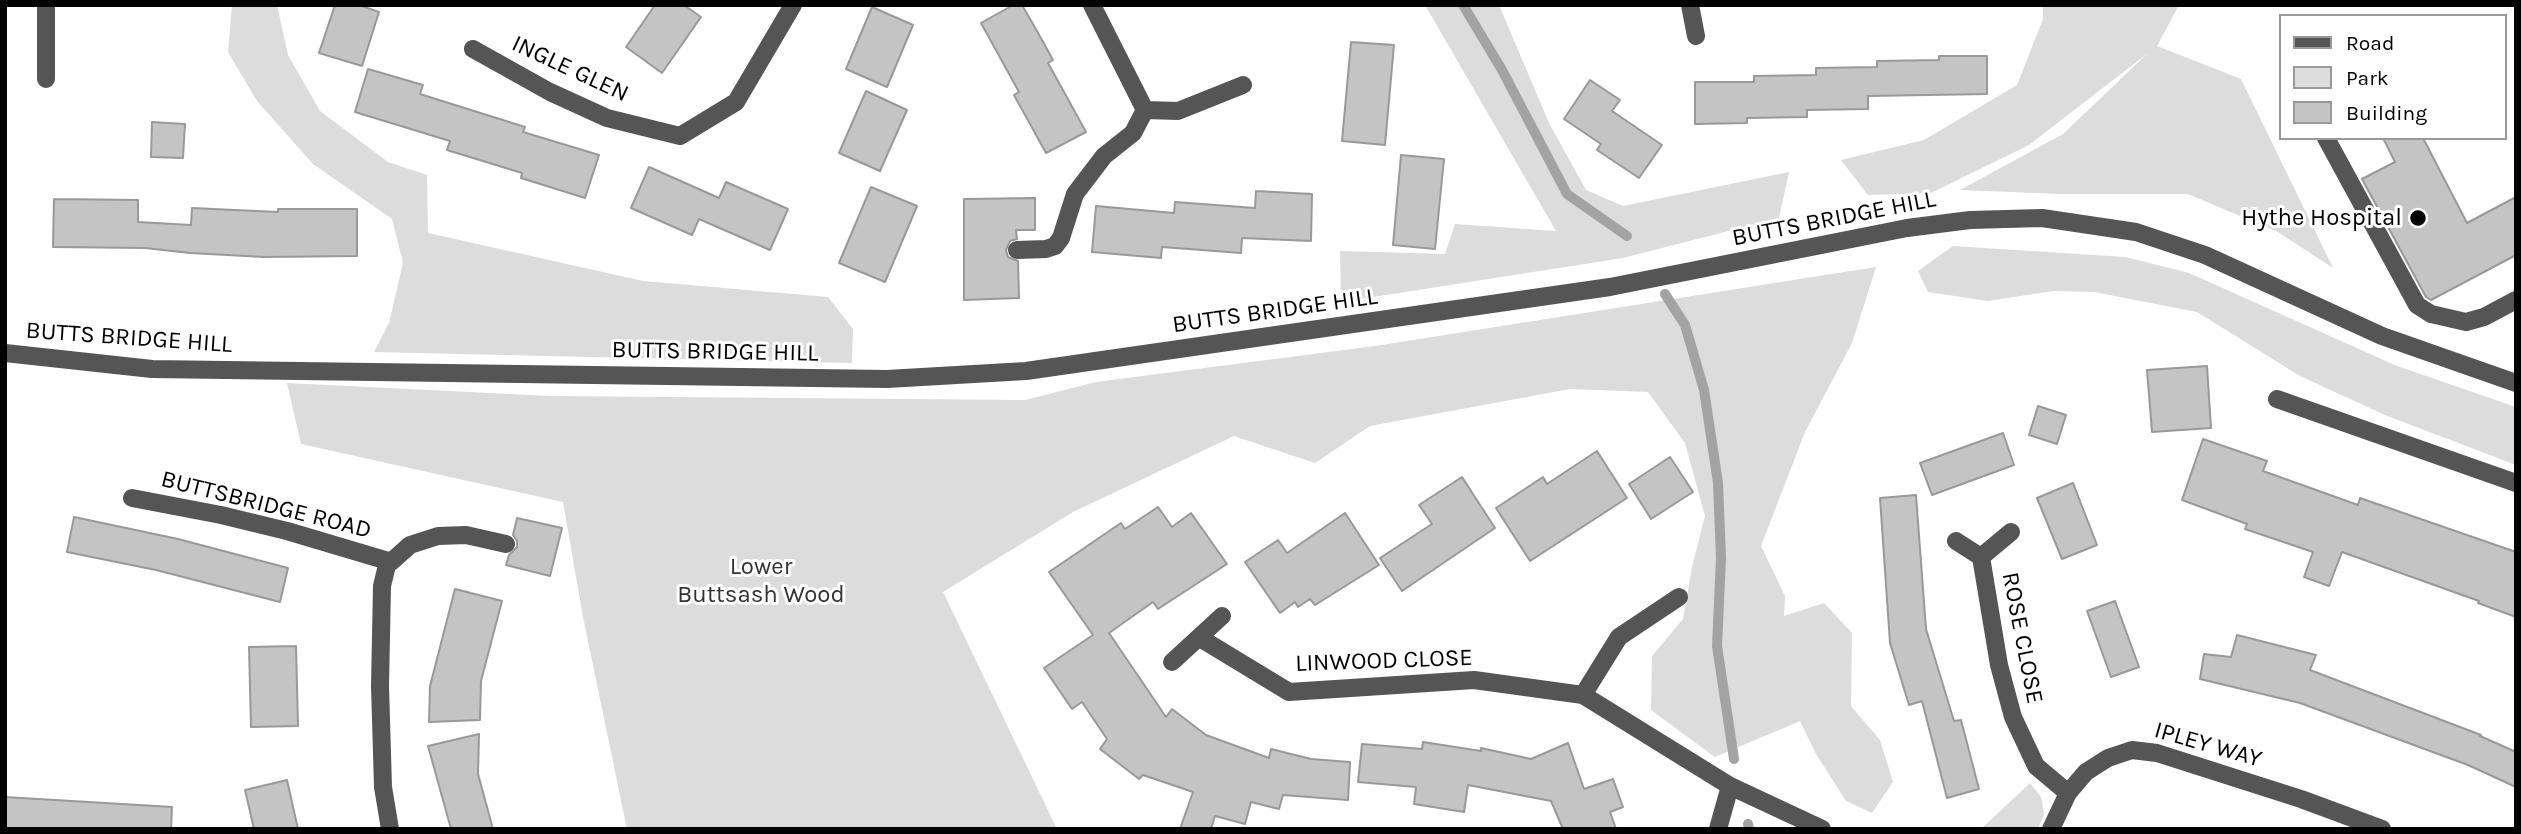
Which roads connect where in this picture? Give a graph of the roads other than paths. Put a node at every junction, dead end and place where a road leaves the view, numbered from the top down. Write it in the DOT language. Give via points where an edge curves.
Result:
graph roads {
  1 [pos="46,5"];
  2 [pos="793,5"];
  3 [pos="1092,5"];
  4 [pos="1690,5"];
  5 [pos="1696,36"];
  6 [pos="473,49"];
  7 [pos="46,79"];
  8 [pos="1243,85"];
  9 [pos="1145,110"];
  10 [pos="2327,140"];
  11 [pos="1017,250"];
  12 [pos="2516,300"];
  13 [pos="5,353"];
  14 [pos="2516,383"];
  15 [pos="2277,399"];
  16 [pos="2516,483"];
  17 [pos="132,498"];
  18 [pos="2011,532"];
  19 [pos="1956,541"];
  20 [pos="506,544"];
  21 [pos="1981,557"];
  22 [pos="388,561"];
  23 [pos="1679,597"];
  24 [pos="1222,616"];
  25 [pos="1199,638"];
  26 [pos="1172,662"];
  27 [pos="1583,695"];
  28 [pos="1730,786"];
  29 [pos="2068,793"];
  30 [pos="390,829"];
  31 [pos="1718,829"];
  32 [pos="1822,829"];
  33 [pos="2052,829"];
  34 [pos="2382,829"];
  1 -- 7 [label="street"];
  2 -- 6 [label="street, INGLE GLEN" via="736,102 680,136 607,118"];
  3 -- 9 [label="street"];
  4 -- 5 [label="street"];
  8 -- 9 [label="street" via="1178,111"];
  9 -- 11 [label="street" via="1133,133 1104,156 1075,194 1055,246"];
  10 -- 12 [label="street" via="2417,305 2431,314 2466,321"];
  13 -- 14 [label="street, BUTTS BRIDGE HILL" via="152,369 887,379 1026,371 1610,287 1907,228 2042,218 2136,232 2204,254 2382,336"];
  15 -- 16 [label="street"];
  17 -- 22 [label="street, BUTTSBRIDGE ROAD" via="287,531"];
  18 -- 21 [label="street, ROSE CLOSE"];
  19 -- 21 [label="street, ROSE CLOSE"];
  20 -- 22 [label="street, BUTTSBRIDGE ROAD" via="466,535 438,536 410,545"];
  21 -- 29 [label="street, ROSE CLOSE" via="2012,717 2036,766"];
  22 -- 30 [label="street, BUTTSBRIDGE ROAD" via="382,586 380,686 383,787"];
  23 -- 27 [label="street" via="1619,637"];
  24 -- 25 [label="street"];
  25 -- 26 [label="street"];
  25 -- 27 [label="street, LINWOOD CLOSE" via="1289,692 1474,680"];
  27 -- 28 [label="street, LINWOOD CLOSE"];
  28 -- 31 [label="street"];
  28 -- 32 [label="street, LINWOOD CLOSE"];
  29 -- 33 [label="street, IPLEY WAY"];
  29 -- 34 [label="street, IPLEY WAY" via="2086,772 2132,750 2157,753 2288,794"];
}
